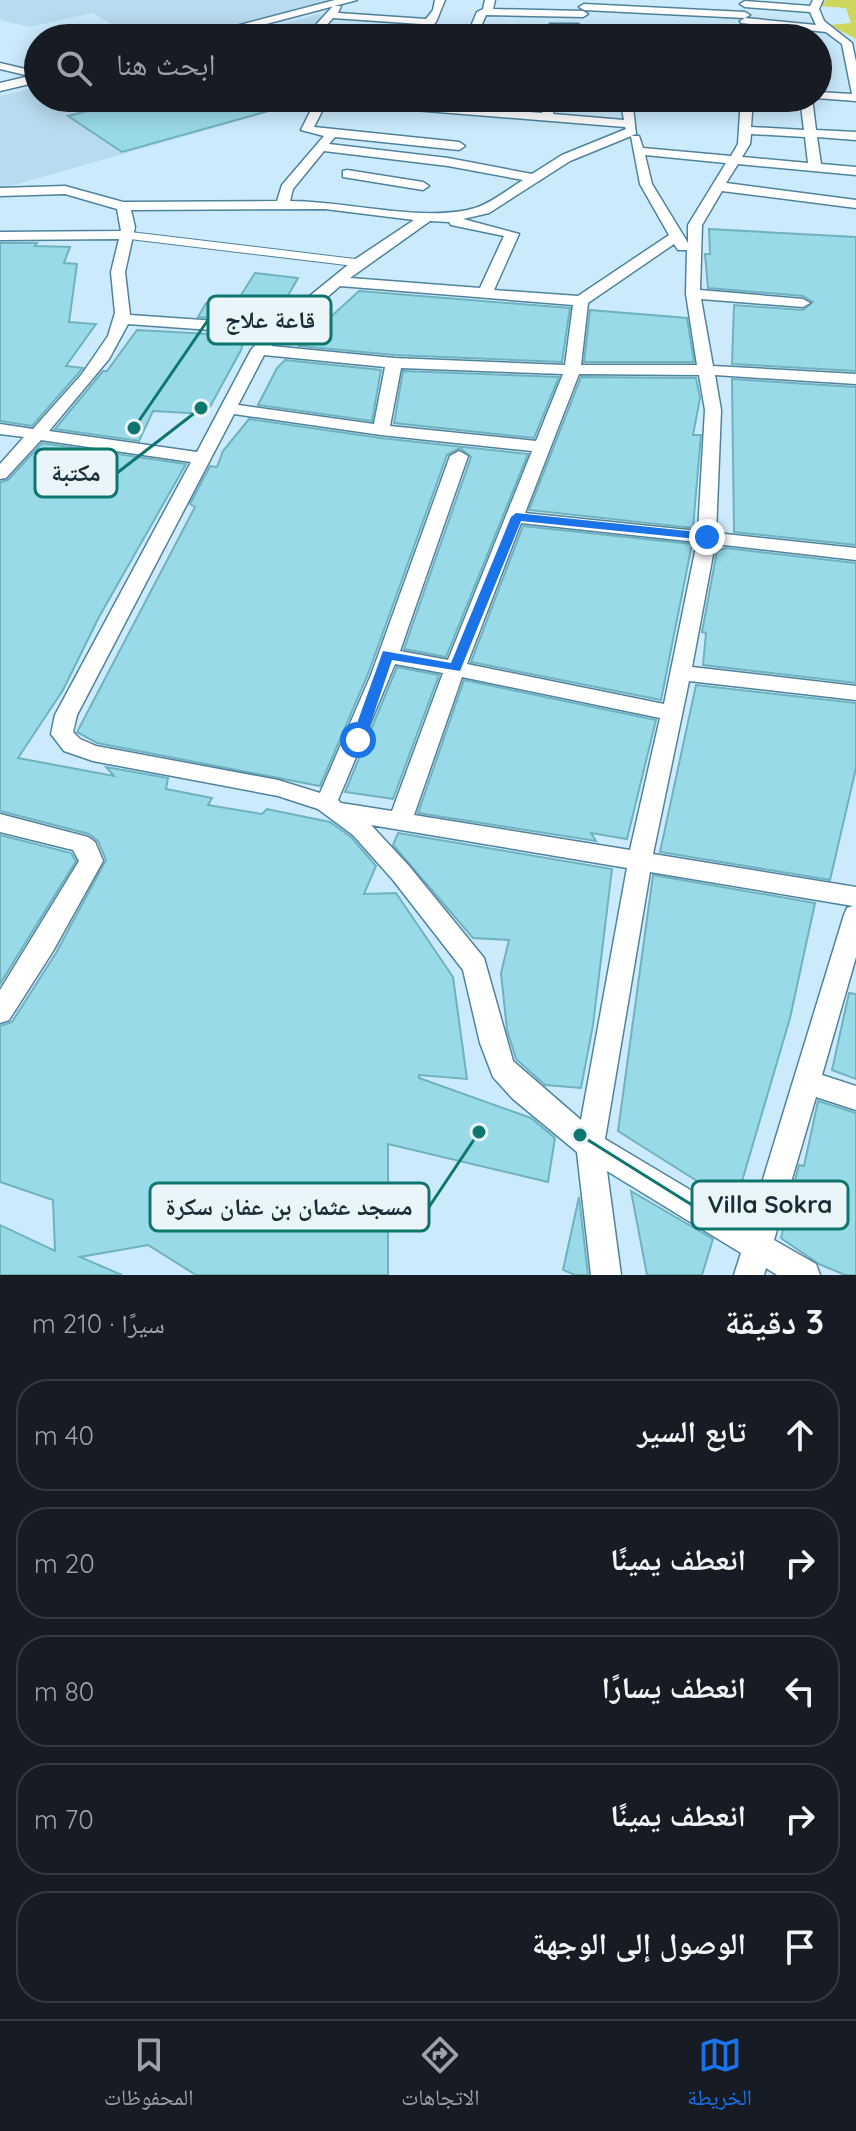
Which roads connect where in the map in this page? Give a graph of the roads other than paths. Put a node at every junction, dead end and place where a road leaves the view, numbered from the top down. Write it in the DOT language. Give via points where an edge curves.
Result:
graph roads {
  1 [pos="351,0"];
  2 [pos="368,0"];
  3 [pos="440,0"];
  4 [pos="613,0"];
  5 [pos="663,1"];
  6 [pos="815,2"];
  7 [pos="489,6"];
  8 [pos="584,7"];
  9 [pos="633,10"];
  10 [pos="334,11"];
  11 [pos="745,12"];
  12 [pos="431,22"];
  13 [pos="260,24"];
  14 [pos="272,24"];
  15 [pos="322,24"];
  16 [pos="477,24"];
  17 [pos="632,24"];
  18 [pos="803,24"];
  19 [pos="821,24"];
  20 [pos="850,40"];
  21 [pos="852,57"];
  22 [pos="0,66"];
  23 [pos="24,74"];
  24 [pos="24,83"];
  25 [pos="0,90"];
  26 [pos="832,95"];
  27 [pos="856,95"];
  28 [pos="316,112"];
  29 [pos="396,112"];
  30 [pos="480,112"];
  31 [pos="548,112"];
  32 [pos="629,112"];
  33 [pos="747,112"];
  34 [pos="807,112"];
  35 [pos="546,119"];
  36 [pos="470,126"];
  37 [pos="746,130"];
  38 [pos="332,133"];
  39 [pos="809,133"];
  40 [pos="634,135"];
  41 [pos="366,136"];
  42 [pos="856,136"];
  43 [pos="321,147"];
  44 [pos="359,152"];
  45 [pos="734,159"];
  46 [pos="450,162"];
  47 [pos="815,167"];
  48 [pos="856,171"];
  49 [pos="347,174"];
  50 [pos="534,178"];
  51 [pos="716,186"];
  52 [pos="0,192"];
  53 [pos="409,199"];
  54 [pos="283,204"];
  55 [pos="856,204"];
  56 [pos="122,206"];
  57 [pos="430,218"];
  58 [pos="126,235"];
  59 [pos="0,236"];
  60 [pos="677,236"];
  61 [pos="359,263"];
  62 [pos="693,263"];
  63 [pos="336,281"];
  64 [pos="485,294"];
  65 [pos="693,294"];
  66 [pos="581,301"];
  67 [pos="803,303"];
  68 [pos="122,319"];
  69 [pos="277,330"];
  70 [pos="259,350"];
  71 [pos="394,363"];
  72 [pos="706,370"];
  73 [pos="572,371"];
  74 [pos="856,379"];
  75 [pos="228,408"];
  76 [pos="0,429"];
  77 [pos="381,430"];
  78 [pos="33,436"];
  79 [pos="543,447"];
  80 [pos="459,456"];
  81 [pos="202,458"];
  82 [pos="0,474"];
  83 [pos="516,517"];
  84 [pos="707,537"];
  85 [pos="856,554"];
  86 [pos="387,655"];
  87 [pos="455,668"];
  88 [pos="681,673"];
  89 [pos="856,693"];
  90 [pos="672,713"];
  91 [pos="331,807"];
  92 [pos="401,819"];
  93 [pos="0,823"];
  94 [pos="640,859"];
  95 [pos="856,897"];
  96 [pos="856,915"];
  97 [pos="848,972"];
  98 [pos="0,1012"];
  99 [pos="807,1082"];
  100 [pos="856,1098"];
  101 [pos="590,1145"];
  102 [pos="759,1248"];
  103 [pos="606,1275"];
  104 [pos="749,1275"];
  105 [pos="805,1275"];
  1 -- 13 [label="street"];
  2 -- 10 [label="street"];
  3 -- 12 [label="street"];
  4 -- 5 [label="street"];
  5 -- 11 [label="street"];
  6 -- 11 [label="street"];
  6 -- 19 [label="street"];
  7 -- 8 [label="street"];
  7 -- 16 [label="street"];
  8 -- 9 [label="street"];
  9 -- 11 [label="street"];
  9 -- 17 [label="street"];
  10 -- 12 [label="street"];
  10 -- 14 [label="street"];
  10 -- 15 [label="street"];
  11 -- 18 [label="street"];
  20 -- 21 [label="street"];
  21 -- 27 [label="street"];
  22 -- 23 [label="street"];
  24 -- 25 [label="street"];
  26 -- 27 [label="street"];
  28 -- 38 [label="street" via="307,130"];
  29 -- 36 [label="street"];
  30 -- 36 [label="street"];
  31 -- 35 [label="street"];
  32 -- 40 [label="street"];
  33 -- 37 [label="street"];
  34 -- 39 [label="street"];
  35 -- 36 [label="street"];
  35 -- 40 [label="street"];
  36 -- 41 [label="street"];
  36 -- 46 [label="street"];
  37 -- 39 [label="street"];
  37 -- 45 [label="street"];
  38 -- 41 [label="street"];
  38 -- 43 [label="street"];
  39 -- 42 [label="street"];
  39 -- 47 [label="street"];
  40 -- 45 [label="street"];
  40 -- 50 [label="street" via="566,158"];
  40 -- 60 [label="street" via="646,184"];
  41 -- 44 [label="street"];
  43 -- 44 [label="street"];
  43 -- 54 [label="street" via="287,188"];
  44 -- 46 [label="street"];
  45 -- 47 [label="street"];
  45 -- 51 [label="street"];
  46 -- 50 [label="street"];
  46 -- 53 [label="street"];
  47 -- 48 [label="street"];
  49 -- 53 [label="street"];
  50 -- 57 [label="street" via="484,210"];
  51 -- 55 [label="street"];
  51 -- 62 [label="street" via="695,225"];
  52 -- 56 [label="street" via="65,190"];
  53 -- 54 [label="street" via="349,206"];
  53 -- 57 [label="street"];
  54 -- 56 [label="street"];
  56 -- 58 [label="street" via="128,214"];
  57 -- 61 [label="street"];
  57 -- 64 [label="street" via="511,233"];
  58 -- 59 [label="street"];
  58 -- 61 [label="lane"];
  58 -- 68 [label="street" via="118,270"];
  60 -- 62 [label="street"];
  60 -- 66 [label="street"];
  61 -- 63 [label="street"];
  62 -- 65 [label="street"];
  63 -- 64 [label="street"];
  63 -- 69 [label="street"];
  64 -- 66 [label="street"];
  65 -- 67 [label="street"];
  65 -- 72 [label="street"];
  66 -- 73 [label="street"];
  68 -- 69 [label="street"];
  68 -- 78 [label="street" via="96,366"];
  69 -- 70 [label="street"];
  70 -- 71 [label="street"];
  70 -- 75 [label="street"];
  71 -- 73 [label="street"];
  71 -- 77 [label="street"];
  72 -- 73 [label="street"];
  72 -- 74 [label="street"];
  72 -- 84 [label="street" via="713,410"];
  73 -- 79 [label="street"];
  75 -- 77 [label="street"];
  75 -- 81 [label="street"];
  76 -- 78 [label="street"];
  77 -- 79 [label="street"];
  78 -- 81 [label="street"];
  78 -- 82 [label="street"];
  79 -- 83 [label="street"];
  80 -- 86 [label="street"];
  81 -- 91 [label="street" via="66,715 62,734 72,745 93,753 278,788"];
  83 -- 84 [label="street"];
  83 -- 87 [label="street"];
  84 -- 85 [label="street"];
  84 -- 88 [label="street"];
  86 -- 87 [label="street"];
  86 -- 91 [label="street"];
  87 -- 90 [label="street"];
  87 -- 92 [label="street"];
  88 -- 89 [label="street"];
  88 -- 90 [label="street"];
  90 -- 94 [label="street"];
  91 -- 92 [label="street"];
  91 -- 101 [label="street" via="361,829 401,873 475,966 502,1068"];
  92 -- 94 [label="street"];
  93 -- 98 [label="street" via="80,843 91,861"];
  94 -- 95 [label="street"];
  94 -- 101 [label="street"];
  96 -- 97 [label="street"];
  97 -- 99 [label="street"];
  99 -- 100 [label="street"];
  99 -- 102 [label="street"];
  101 -- 102 [label="street"];
  101 -- 103 [label="street"];
  102 -- 104 [label="street"];
  102 -- 105 [label="street"];
}
